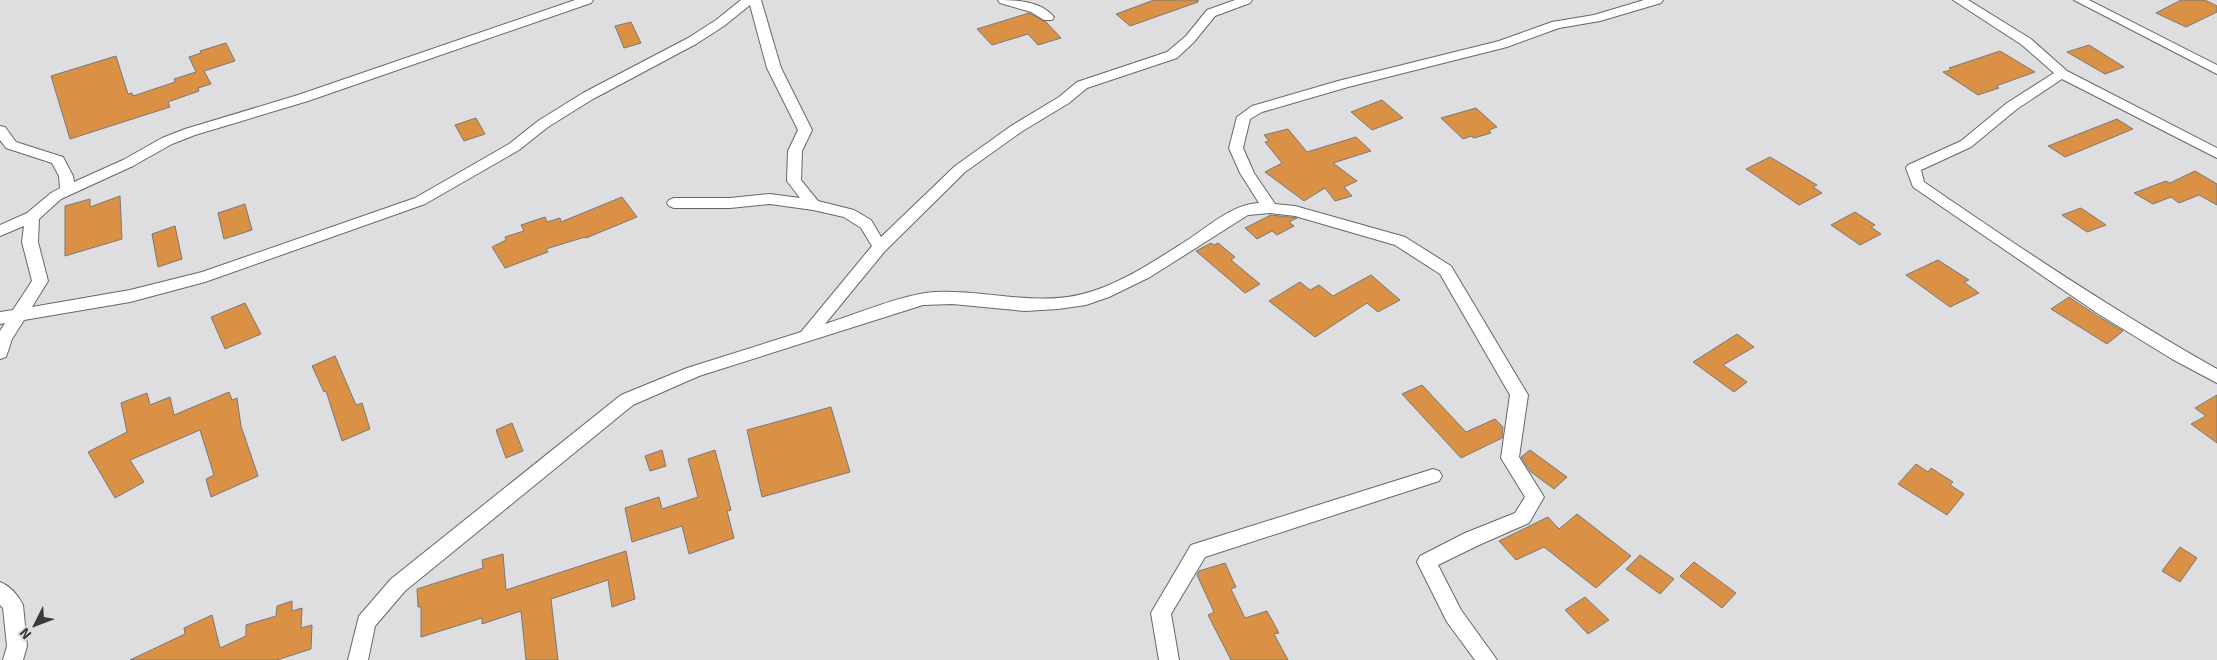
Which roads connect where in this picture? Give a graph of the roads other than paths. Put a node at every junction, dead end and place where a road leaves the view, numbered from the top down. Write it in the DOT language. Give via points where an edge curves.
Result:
graph roads {
  1 [pos="587,0"];
  2 [pos="749,0"];
  3 [pos="755,0"];
  4 [pos="1004,0"];
  5 [pos="1246,0"];
  6 [pos="1657,0"];
  7 [pos="1959,0"];
  8 [pos="2080,0"];
  9 [pos="1048,17"];
  10 [pos="2217,70"];
  11 [pos="2062,74"];
  12 [pos="0,130"];
  13 [pos="2217,154"];
  14 [pos="68,191"];
  15 [pos="674,203"];
  16 [pos="813,205"];
  17 [pos="1270,208"];
  18 [pos="32,217"];
  19 [pos="0,231"];
  20 [pos="880,247"];
  21 [pos="19,316"];
  22 [pos="0,318"];
  23 [pos="807,335"];
  24 [pos="0,353"];
  25 [pos="2217,377"];
  26 [pos="1433,476"];
  27 [pos="0,591"];
  28 [pos="13,660"];
  29 [pos="358,660"];
  30 [pos="1169,660"];
  31 [pos="1487,660"];
  1 -- 14 [label="street" via="303,98 190,132"];
  2 -- 21 [label="street" via="692,41 588,96 514,147 420,201 205,277 130,296"];
  3 -- 16 [label="street" via="774,68 805,130 795,151 794,181"];
  4 -- 9 [label="street" via="1036,9"];
  5 -- 20 [label="street" via="1211,14 1172,55 1082,86 1016,130 960,169"];
  6 -- 17 [label="street" via="1596,18 1556,25 1503,44 1343,84 1257,110 1244,118 1236,148 1247,173"];
  7 -- 11 [label="street" via="2022,37"];
  8 -- 10 [label="street"];
  11 -- 13 [label="street"];
  11 -- 25 [label="street" via="2012,106 1966,144 1913,168 1918,184 2054,279"];
  12 -- 14 [label="street" via="11,145 58,160 66,176"];
  14 -- 18 [label="street" via="56,196"];
  15 -- 16 [label="street" via="730,204 770,199"];
  16 -- 20 [label="street" via="850,213 866,224"];
  17 -- 23 [label="street" via="1243,211 1134,278 1086,299 1040,305 944,296 922,299"];
  17 -- 31 [label="street" via="1295,211 1400,241 1446,270 1519,395 1510,458 1535,497 1522,518 1472,538 1427,562 1454,616"];
  18 -- 19 [label="street"];
  18 -- 21 [label="street" via="30,242 40,281"];
  20 -- 23 [label="street"];
  21 -- 22 [label="street"];
  21 -- 24 [label="street" via="4,338"];
  23 -- 29 [label="street" via="693,372 627,400 398,585 366,622"];
  26 -- 30 [label="street" via="1198,551 1161,613"];
  27 -- 28 [label="street" via="13,605 17,646"];
}
